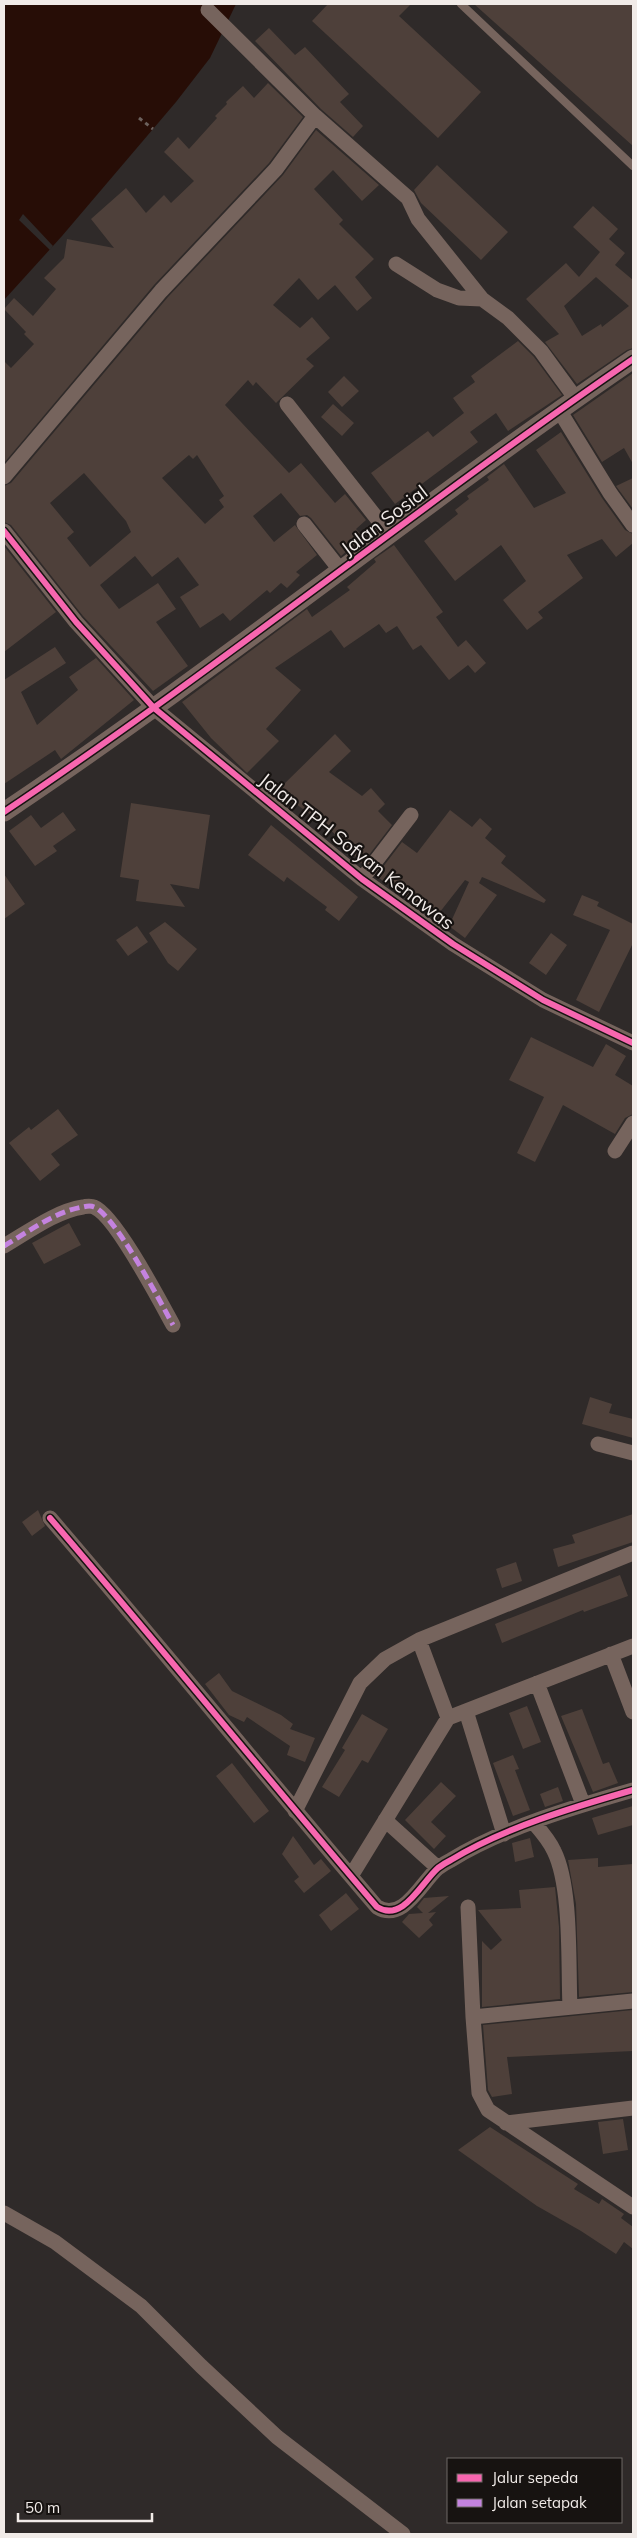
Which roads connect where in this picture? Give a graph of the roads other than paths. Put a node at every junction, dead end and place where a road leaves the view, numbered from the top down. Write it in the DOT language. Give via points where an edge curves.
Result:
graph roads {
  1 [pos="461,4"];
  2 [pos="208,10"];
  3 [pos="315,116"];
  4 [pos="633,166"];
  5 [pos="396,264"];
  6 [pos="482,299"];
  7 [pos="633,359"];
  8 [pos="576,398"];
  9 [pos="287,404"];
  10 [pos="559,410"];
  11 [pos="4,477"];
  12 [pos="304,524"];
  13 [pos="633,525"];
  14 [pos="4,531"];
  15 [pos="390,535"];
  16 [pos="340,571"];
  17 [pos="154,708"];
  18 [pos="4,812"];
  19 [pos="410,815"];
  20 [pos="362,879"];
  21 [pos="633,1043"];
  22 [pos="633,1123"];
  23 [pos="614,1151"];
  24 [pos="4,1246"];
  25 [pos="173,1325"];
  26 [pos="598,1444"];
  27 [pos="633,1453"];
  28 [pos="50,1518"];
  29 [pos="633,1553"];
  30 [pos="419,1640"];
  31 [pos="633,1646"];
  32 [pos="611,1654"];
  33 [pos="537,1683"];
  34 [pos="466,1710"];
  35 [pos="633,1712"];
  36 [pos="448,1718"];
  37 [pos="633,1790"];
  38 [pos="583,1804"];
  39 [pos="295,1811"];
  40 [pos="386,1820"];
  41 [pos="534,1822"];
  42 [pos="504,1834"];
  43 [pos="438,1868"];
  44 [pos="350,1876"];
  45 [pos="468,1907"];
  46 [pos="633,2002"];
  47 [pos="570,2007"];
  48 [pos="473,2017"];
  49 [pos="633,2108"];
  50 [pos="506,2123"];
  51 [pos="633,2207"];
  52 [pos="4,2213"];
  53 [pos="403,2534"];
  1 -- 4 [label="lane"];
  2 -- 3 [label="street"];
  3 -- 6 [label="street" via="408,198 418,219"];
  3 -- 11 [label="street" via="276,169 161,291"];
  5 -- 6 [label="street" via="437,290 459,298"];
  6 -- 8 [label="street" via="508,318 541,350"];
  7 -- 8 [label="street, Jalan Sosial"];
  8 -- 10 [label="street, Jalan Sosial"];
  9 -- 15 [label="street"];
  10 -- 13 [label="street"];
  10 -- 15 [label="street, Jalan Sosial"];
  12 -- 16 [label="street"];
  14 -- 17 [label="street, Jalan TPH Sofyan Kenawas" via="76,622"];
  15 -- 16 [label="street, Jalan Sosial"];
  16 -- 17 [label="street, Jalan Sosial"];
  17 -- 18 [label="street, Jalan Sosial"];
  17 -- 20 [label="street, Jalan TPH Sofyan Kenawas"];
  19 -- 20 [label="street"];
  20 -- 21 [label="street, Jalan TPH Sofyan Kenawas" via="453,944 543,1000"];
  22 -- 23 [label="street"];
  24 -- 25 [label="street" via="68,1210 94,1207 134,1254"];
  26 -- 27 [label="street"];
  28 -- 39 [label="street"];
  29 -- 30 [label="street"];
  30 -- 36 [label="street"];
  30 -- 39 [label="street" via="385,1659 360,1683"];
  31 -- 32 [label="street"];
  32 -- 33 [label="street"];
  32 -- 35 [label="street"];
  33 -- 34 [label="street"];
  33 -- 38 [label="street"];
  34 -- 36 [label="street"];
  34 -- 42 [label="street"];
  36 -- 40 [label="street"];
  37 -- 38 [label="street"];
  38 -- 41 [label="street"];
  39 -- 44 [label="street"];
  40 -- 43 [label="street"];
  40 -- 44 [label="street"];
  41 -- 42 [label="street"];
  41 -- 47 [label="street" via="554,1850 560,1866 566,1910"];
  42 -- 43 [label="street" via="476,1845"];
  43 -- 44 [label="street" via="406,1903 387,1912 376,1907"];
  45 -- 48 [label="street"];
  46 -- 47 [label="street"];
  47 -- 48 [label="street"];
  48 -- 50 [label="street" via="479,2093 488,2110"];
  49 -- 50 [label="street"];
  50 -- 51 [label="street"];
  52 -- 53 [label="street" via="55,2242 135,2301 277,2437"];
}
